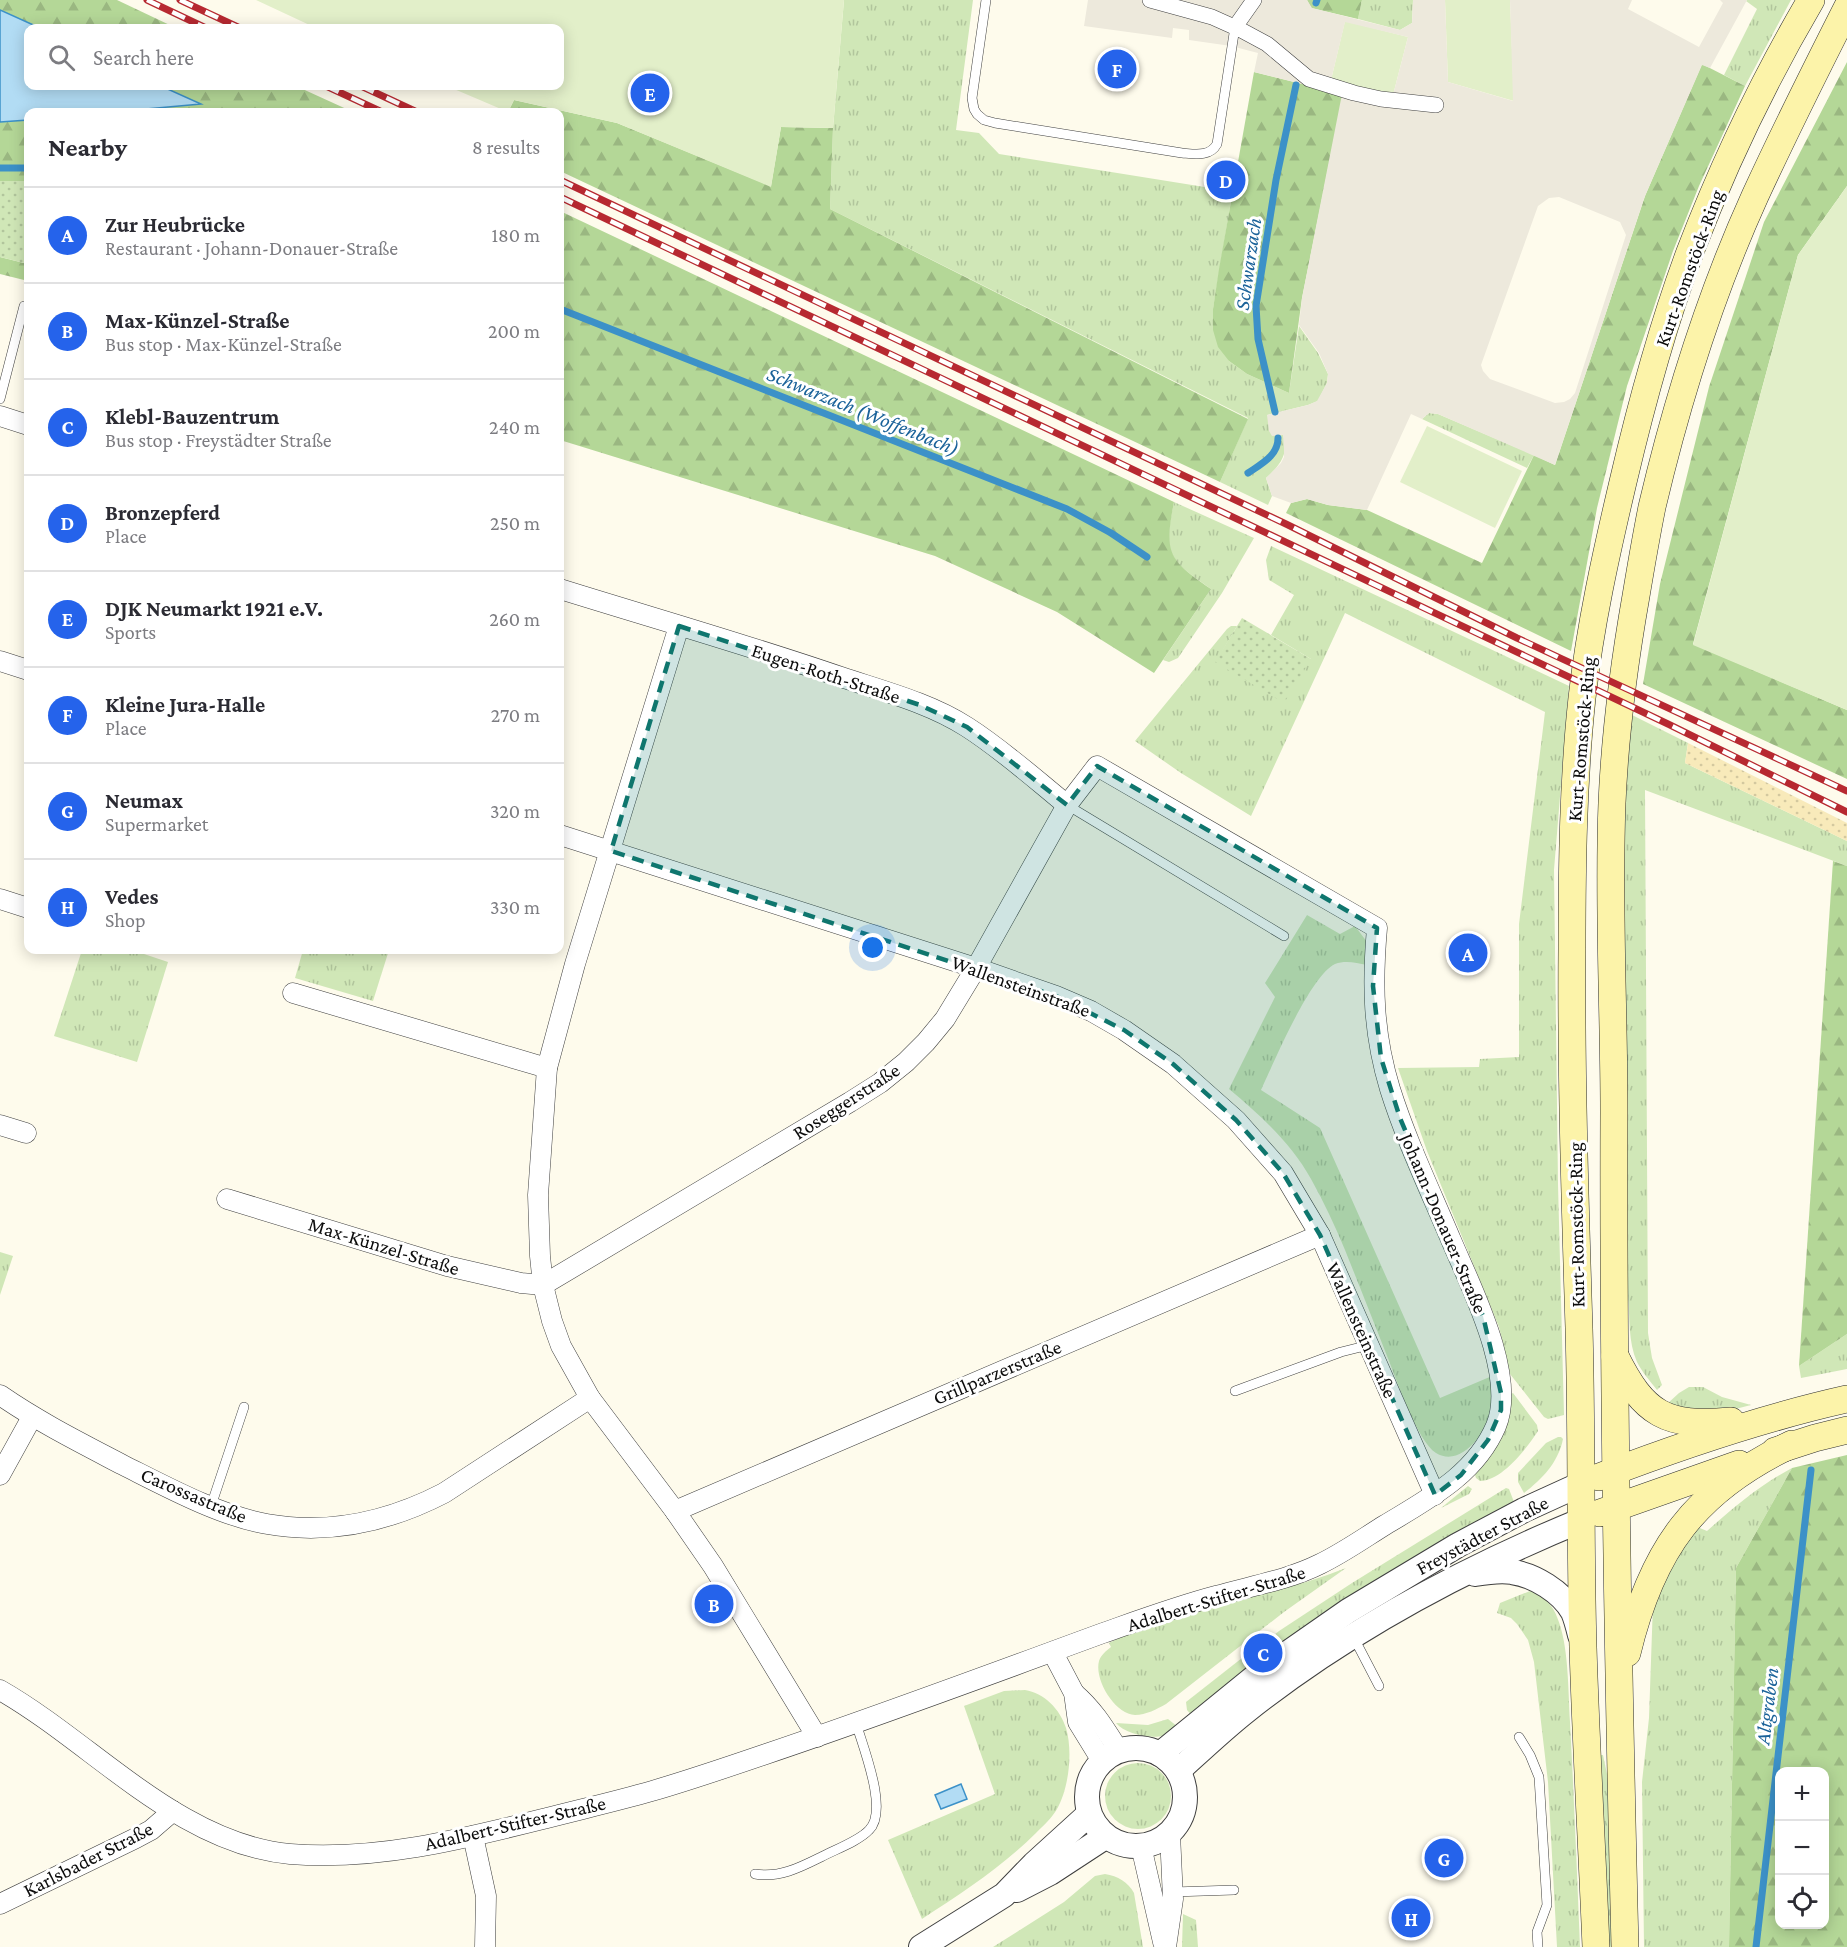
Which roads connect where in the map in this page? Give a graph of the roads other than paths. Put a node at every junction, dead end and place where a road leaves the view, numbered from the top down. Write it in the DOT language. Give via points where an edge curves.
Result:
graph roads {
  1 [pos="986,0"];
  2 [pos="1150,0"];
  3 [pos="1203,0"];
  4 [pos="1254,0"];
  5 [pos="1810,0"];
  6 [pos="1847,9"];
  7 [pos="1212,17"];
  8 [pos="1235,27"];
  9 [pos="1436,105"];
  10 [pos="24,306"];
  11 [pos="0,399"];
  12 [pos="0,416"];
  13 [pos="24,424"];
  14 [pos="564,590"];
  15 [pos="680,626"];
  16 [pos="0,661"];
  17 [pos="24,669"];
  18 [pos="1067,805"];
  19 [pos="564,836"];
  20 [pos="611,851"];
  21 [pos="0,899"];
  22 [pos="24,907"];
  23 [pos="1377,928"];
  24 [pos="1284,936"];
  25 [pos="976,968"];
  26 [pos="293,993"];
  27 [pos="547,1068"];
  28 [pos="0,1125"];
  29 [pos="26,1133"];
  30 [pos="227,1199"];
  31 [pos="1320,1235"];
  32 [pos="543,1285"];
  33 [pos="1369,1345"];
  34 [pos="1613,1352"];
  35 [pos="1235,1391"];
  36 [pos="0,1395"];
  37 [pos="590,1398"];
  38 [pos="1847,1400"];
  39 [pos="244,1407"];
  40 [pos="32,1417"];
  41 [pos="1775,1417"];
  42 [pos="1847,1430"];
  43 [pos="1792,1444"];
  44 [pos="1615,1471"];
  45 [pos="0,1475"];
  46 [pos="1581,1484"];
  47 [pos="1435,1495"];
  48 [pos="212,1506"];
  49 [pos="1616,1507"];
  50 [pos="675,1511"];
  51 [pos="1582,1520"];
  52 [pos="1457,1577"];
  53 [pos="1353,1637"];
  54 [pos="1583,1649"];
  55 [pos="1053,1653"];
  56 [pos="1379,1686"];
  57 [pos="0,1690"];
  58 [pos="1619,1695"];
  59 [pos="856,1724"];
  60 [pos="817,1737"];
  61 [pos="1519,1737"];
  62 [pos="1160,1754"];
  63 [pos="1110,1756"];
  64 [pos="1178,1771"];
  65 [pos="173,1811"];
  66 [pos="1089,1814"];
  67 [pos="1170,1834"];
  68 [pos="473,1836"];
  69 [pos="1105,1837"];
  70 [pos="1141,1846"];
  71 [pos="755,1874"];
  72 [pos="1234,1890"];
  73 [pos="1173,1892"];
  74 [pos="1004,1895"];
  75 [pos="0,1904"];
  76 [pos="485,1947"];
  77 [pos="921,1947"];
  78 [pos="1165,1947"];
  79 [pos="1538,1947"];
  80 [pos="1596,1947"];
  81 [pos="1625,1947"];
  1 -- 8 [label="lane" via="972,98 974,109 984,120 1182,153 1207,153 1217,144"];
  2 -- 7 [label="street"];
  3 -- 7 [label="street"];
  4 -- 8 [label="street"];
  5 -- 46 [label="main road, Kurt-Romstöck-Ring" via="1753,108 1684,271 1634,433 1590,639 1575,777 1572,867"];
  6 -- 34 [label="main road, Kurt-Romstöck-Ring" via="1754,199 1718,288 1684,388 1643,554 1618,714 1612,805"];
  7 -- 8 [label="street"];
  8 -- 9 [label="street" via="1267,44 1309,79 1381,99"];
  10 -- 11 [label="lane"];
  12 -- 13 [label="street"];
  14 -- 15 [label="street, Eugen-Roth-Straße"];
  15 -- 18 [label="street, Eugen-Roth-Straße" via="815,668 944,715 967,727"];
  15 -- 20 [label="street"];
  16 -- 17 [label="street"];
  18 -- 23 [label="street, Roseggerstraße" via="1097,766"];
  18 -- 24 [label="lane"];
  18 -- 25 [label="street, Roseggerstraße"];
  19 -- 20 [label="street, Wallensteinstraße"];
  20 -- 25 [label="street, Wallensteinstraße"];
  20 -- 27 [label="street" via="574,964"];
  21 -- 22 [label="street"];
  23 -- 47 [label="street, Johann-Donauer-Straße" via="1374,1015 1387,1078 1483,1316 1501,1387 1501,1410 1488,1440 1461,1475"];
  25 -- 31 [label="street, Wallensteinstraße" via="1091,1011 1173,1065 1268,1155"];
  25 -- 32 [label="street, Roseggerstraße" via="926,1042 880,1083"];
  26 -- 27 [label="street"];
  27 -- 32 [label="street" via="538,1195"];
  28 -- 29 [label="street"];
  30 -- 32 [label="street, Max-Künzel-Straße" via="447,1266"];
  31 -- 33 [label="street, Wallensteinstraße"];
  31 -- 50 [label="street, Grillparzerstraße"];
  32 -- 37 [label="street" via="561,1346"];
  33 -- 35 [label="lane"];
  33 -- 47 [label="street, Wallensteinstraße"];
  34 -- 41 [label="main road" via="1635,1391 1663,1416 1701,1424"];
  34 -- 44 [label="main road, Kurt-Romstöck-Ring"];
  36 -- 40 [label="street, Carossastraße"];
  37 -- 48 [label="street, Carossastraße" via="444,1493 393,1516 336,1527 291,1527 266,1524"];
  37 -- 50 [label="street"];
  38 -- 41 [label="main road, Freystädter Straße"];
  39 -- 48 [label="lane"];
  40 -- 45 [label="street"];
  40 -- 48 [label="street, Carossastraße"];
  41 -- 44 [label="main road, Freystädter Straße"];
  42 -- 43 [label="main road, Freystädter Straße"];
  43 -- 49 [label="main road, Freystädter Straße"];
  43 -- 58 [label="main road" via="1723,1485 1679,1530 1645,1592"];
  44 -- 46 [label="main road, Freystädter Straße"];
  44 -- 49 [label="main road, Kurt-Romstöck-Ring"];
  46 -- 51 [label="main road, Kurt-Romstöck-Ring"];
  46 -- 62 [label="street, Freystädter Straße" via="1458,1545 1348,1611 1262,1671"];
  47 -- 55 [label="street, Adalbert-Stifter-Straße" via="1301,1573 1199,1601"];
  49 -- 51 [label="main road, Freystädter Straße"];
  49 -- 58 [label="main road, Kurt-Romstöck-Ring"];
  50 -- 60 [label="street"];
  51 -- 52 [label="street, Freystädter Straße"];
  51 -- 54 [label="main road, Kurt-Romstöck-Ring"];
  52 -- 53 [label="street, Freystädter Straße"];
  52 -- 54 [label="street" via="1505,1571 1543,1584 1572,1612"];
  53 -- 56 [label="lane"];
  53 -- 64 [label="street, Freystädter Straße" via="1247,1710"];
  54 -- 80 [label="main road, Kurt-Romstöck-Ring"];
  55 -- 59 [label="street, Adalbert-Stifter-Straße"];
  55 -- 63 [label="street" via="1074,1694 1078,1722"];
  57 -- 65 [label="street, Adalbert-Stifter-Straße"];
  58 -- 81 [label="main road"];
  59 -- 60 [label="street, Adalbert-Stifter-Straße"];
  59 -- 71 [label="lane" via="875,1790 874,1824 864,1834 789,1872"];
  60 -- 68 [label="street, Adalbert-Stifter-Straße" via="649,1792"];
  61 -- 79 [label="lane" via="1539,1777 1547,1905 1537,1932"];
  62 -- 63 [label="street" via="1141,1748"];
  62 -- 64 [label="street"];
  63 -- 66 [label="street" via="1090,1777 1086,1797"];
  64 -- 67 [label="street" via="1185,1789 1185,1806"];
  65 -- 68 [label="street, Adalbert-Stifter-Straße" via="205,1828 269,1852 364,1854"];
  65 -- 75 [label="street, Karlsbader Straße" via="136,1838"];
  66 -- 69 [label="street"];
  66 -- 74 [label="street"];
  67 -- 70 [label="street"];
  67 -- 73 [label="street"];
  68 -- 76 [label="street" via="486,1896"];
  69 -- 70 [label="street" via="1120,1844"];
  69 -- 74 [label="street" via="1029,1885"];
  70 -- 78 [label="street"];
  72 -- 73 [label="lane"];
  73 -- 78 [label="street"];
  74 -- 77 [label="street"];
}
